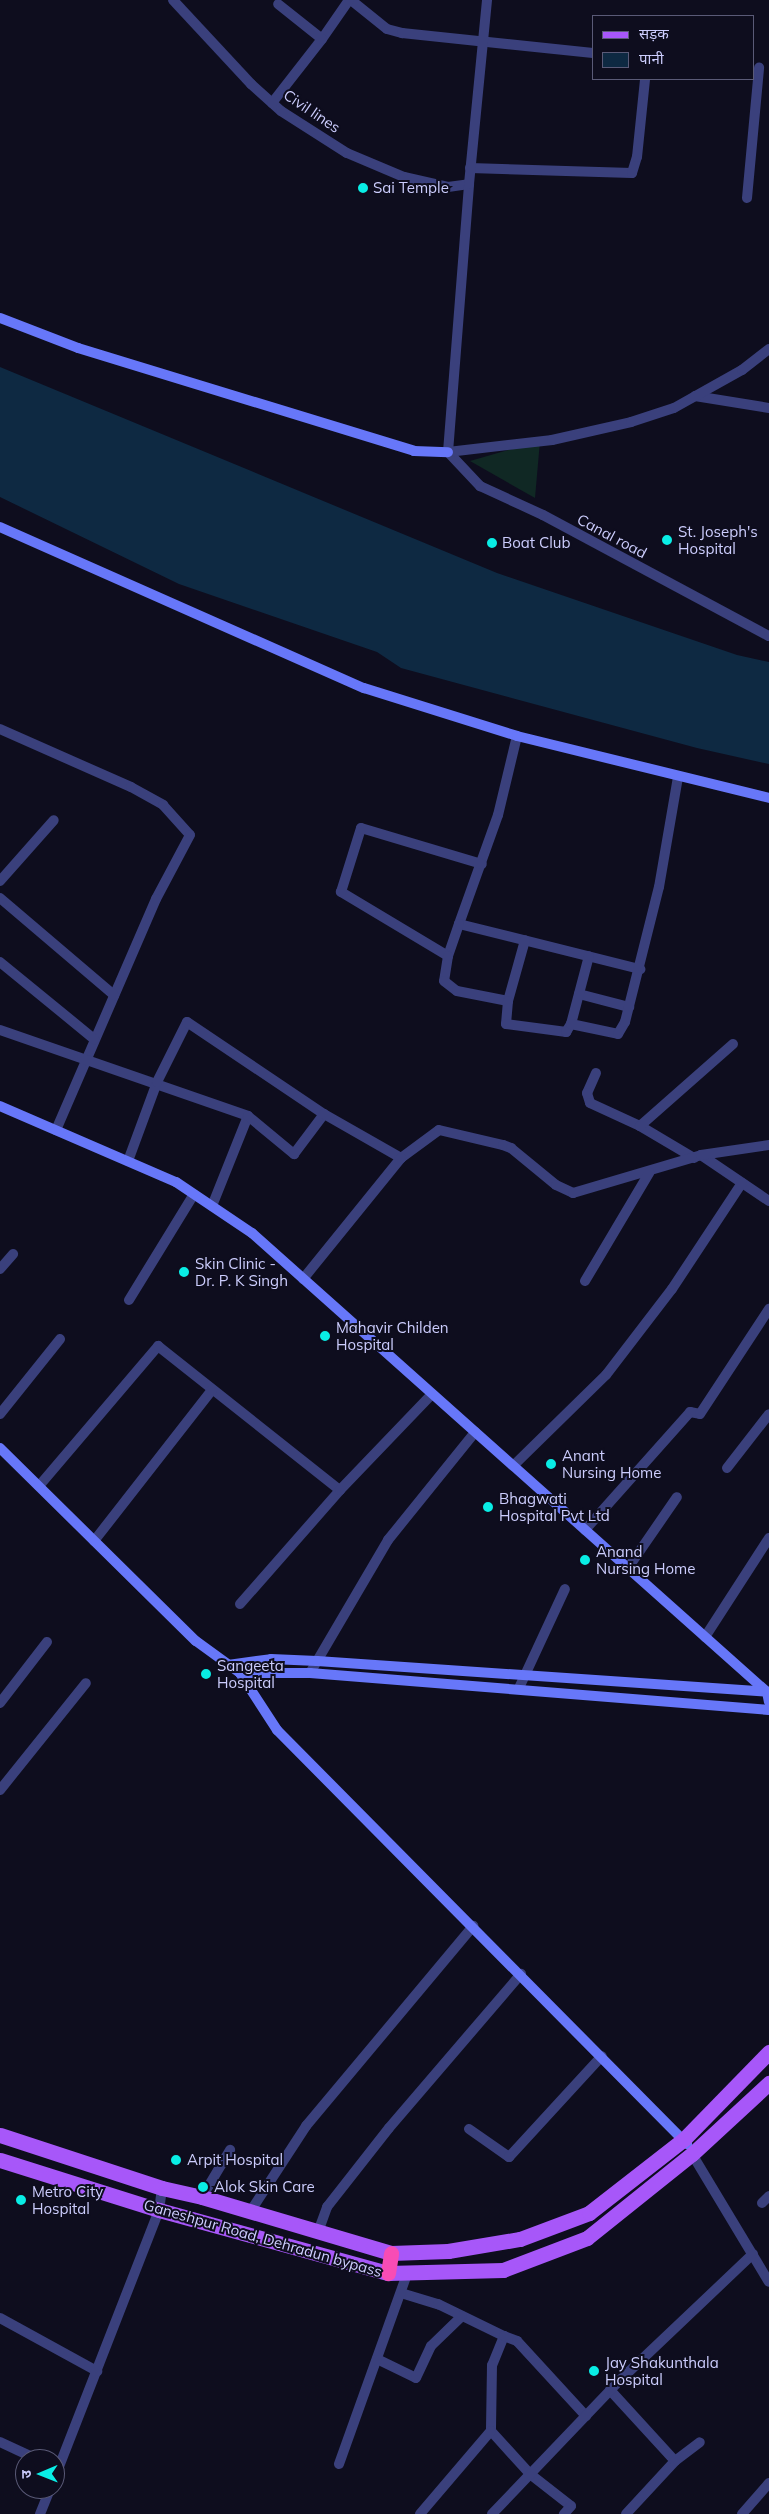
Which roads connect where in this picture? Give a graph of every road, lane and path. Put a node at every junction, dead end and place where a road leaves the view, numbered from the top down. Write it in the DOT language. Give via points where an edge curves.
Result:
graph roads {
  1 [pos="173,0"];
  2 [pos="350,0"];
  3 [pos="487,0"];
  4 [pos="278,4"];
  5 [pos="322,39"];
  6 [pos="483,43"];
  7 [pos="592,53"];
  8 [pos="760,68"];
  9 [pos="645,80"];
  10 [pos="272,103"];
  11 [pos="470,168"];
  12 [pos="469,184"];
  13 [pos="747,198"];
  14 [pos="0,318"];
  15 [pos="769,348"];
  16 [pos="695,396"];
  17 [pos="769,408"];
  18 [pos="448,452"];
  19 [pos="0,528"];
  20 [pos="769,636"];
  21 [pos="0,729"];
  22 [pos="517,736"];
  23 [pos="678,777"];
  24 [pos="769,798"];
  25 [pos="54,820"];
  26 [pos="482,864"];
  27 [pos="0,881"];
  28 [pos="0,898"];
  29 [pos="459,924"];
  30 [pos="525,940"];
  31 [pos="448,956"];
  32 [pos="589,956"];
  33 [pos="0,962"];
  34 [pos="640,969"];
  35 [pos="579,994"];
  36 [pos="114,995"];
  37 [pos="508,1001"];
  38 [pos="629,1007"];
  39 [pos="571,1024"];
  40 [pos="0,1030"];
  41 [pos="94,1038"];
  42 [pos="733,1044"];
  43 [pos="86,1062"];
  44 [pos="596,1073"];
  45 [pos="157,1082"];
  46 [pos="0,1106"];
  47 [pos="324,1114"];
  48 [pos="248,1116"];
  49 [pos="640,1126"];
  50 [pos="56,1130"];
  51 [pos="769,1145"];
  52 [pos="697,1156"];
  53 [pos="401,1158"];
  54 [pos="128,1161"];
  55 [pos="649,1173"];
  56 [pos="742,1184"];
  57 [pos="194,1194"];
  58 [pos="769,1201"];
  59 [pos="212,1206"];
  60 [pos="13,1254"];
  61 [pos="0,1269"];
  62 [pos="303,1279"];
  63 [pos="585,1281"];
  64 [pos="128,1300"];
  65 [pos="769,1309"];
  66 [pos="60,1339"];
  67 [pos="212,1390"];
  68 [pos="432,1394"];
  69 [pos="0,1414"];
  70 [pos="769,1414"];
  71 [pos="475,1432"];
  72 [pos="0,1448"];
  73 [pos="514,1466"];
  74 [pos="727,1468"];
  75 [pos="39,1486"];
  76 [pos="340,1490"];
  77 [pos="677,1498"];
  78 [pos="585,1530"];
  79 [pos="769,1538"];
  80 [pos="94,1541"];
  81 [pos="628,1568"];
  82 [pos="565,1589"];
  83 [pos="240,1604"];
  84 [pos="705,1637"];
  85 [pos="47,1642"];
  86 [pos="316,1661"];
  87 [pos="228,1664"];
  88 [pos="240,1673"];
  89 [pos="310,1673"];
  90 [pos="525,1674"];
  91 [pos="86,1683"];
  92 [pos="519,1688"];
  93 [pos="768,1696"];
  94 [pos="0,1703"];
  95 [pos="769,1710"];
  96 [pos="0,1790"];
  97 [pos="473,1926"];
  98 [pos="520,1974"];
  99 [pos="769,2052"];
  100 [pos="602,2056"];
  101 [pos="769,2083"];
  102 [pos="469,2129"];
  103 [pos="0,2134"];
  104 [pos="684,2138"];
  105 [pos="230,2150"];
  106 [pos="692,2154"];
  107 [pos="0,2160"];
  108 [pos="162,2188"];
  109 [pos="202,2197"];
  110 [pos="159,2210"];
  111 [pos="250,2212"];
  112 [pos="318,2232"];
  113 [pos="391,2253"];
  114 [pos="753,2254"];
  115 [pos="388,2273"];
  116 [pos="407,2274"];
  117 [pos="769,2282"];
  118 [pos="401,2293"];
  119 [pos="462,2316"];
  120 [pos="0,2318"];
  121 [pos="504,2336"];
  122 [pos="377,2359"];
  123 [pos="97,2371"];
  124 [pos="610,2390"];
  125 [pos="586,2416"];
  126 [pos="491,2432"];
  127 [pos="0,2442"];
  128 [pos="700,2442"];
  129 [pos="15,2449"];
  130 [pos="65,2450"];
  131 [pos="675,2461"];
  132 [pos="339,2464"];
  133 [pos="530,2474"];
  134 [pos="769,2483"];
  135 [pos="46,2499"];
  136 [pos="40,2514"];
  137 [pos="420,2514"];
  138 [pos="492,2514"];
  139 [pos="564,2514"];
  140 [pos="626,2514"];
  141 [pos="742,2514"];
  1 -- 10 [label="street, Civil lines"];
  2 -- 5 [label="street"];
  2 -- 6 [label="street" via="387,29"];
  3 -- 6 [label="street"];
  4 -- 5 [label="street"];
  5 -- 10 [label="street"];
  6 -- 7 [label="street"];
  6 -- 11 [label="street"];
  8 -- 13 [label="street"];
  9 -- 11 [label="street" via="637,157 632,173"];
  10 -- 12 [label="street, Civil lines" via="373,167 448,187"];
  11 -- 12 [label="street"];
  12 -- 18 [label="street"];
  14 -- 18 [label="street" via="78,348 414,452"];
  15 -- 16 [label="street" via="742,370"];
  16 -- 17 [label="street"];
  16 -- 18 [label="street" via="674,408 631,422 552,440"];
  18 -- 20 [label="street, Canal road" via="480,486 542,515"];
  19 -- 22 [label="street" via="364,688"];
  21 -- 36 [label="street" via="131,787 163,805 190,835 156,898"];
  22 -- 23 [label="street"];
  22 -- 26 [label="street"];
  23 -- 24 [label="street"];
  23 -- 34 [label="street" via="659,887"];
  25 -- 27 [label="street"];
  26 -- 29 [label="street"];
  26 -- 31 [label="street" via="361,828 341,892"];
  28 -- 36 [label="street"];
  29 -- 30 [label="street"];
  29 -- 31 [label="street"];
  30 -- 32 [label="street"];
  30 -- 37 [label="street"];
  31 -- 37 [label="street" via="444,981 450,986 457,991"];
  32 -- 34 [label="street"];
  32 -- 35 [label="street"];
  33 -- 41 [label="street"];
  34 -- 38 [label="street"];
  35 -- 38 [label="street"];
  35 -- 39 [label="street"];
  36 -- 41 [label="street"];
  37 -- 39 [label="street" via="506,1024 566,1032"];
  38 -- 39 [label="street" via="618,1034"];
  40 -- 43 [label="street"];
  41 -- 43 [label="street"];
  42 -- 49 [label="street"];
  43 -- 45 [label="street"];
  43 -- 50 [label="street"];
  44 -- 49 [label="street" via="587,1093 590,1104"];
  45 -- 47 [label="street" via="187,1022"];
  45 -- 48 [label="street" via="178,1093"];
  45 -- 54 [label="street"];
  46 -- 50 [label="street"];
  47 -- 48 [label="street" via="294,1154"];
  47 -- 53 [label="street"];
  48 -- 59 [label="street"];
  49 -- 52 [label="street"];
  50 -- 54 [label="street"];
  51 -- 52 [label="street"];
  52 -- 55 [label="street"];
  52 -- 56 [label="street"];
  53 -- 55 [label="street" via="439,1130 511,1148 533,1168 573,1193"];
  53 -- 62 [label="street"];
  54 -- 57 [label="street" via="176,1182"];
  55 -- 63 [label="street"];
  56 -- 58 [label="street"];
  56 -- 73 [label="street" via="672,1289 606,1375"];
  57 -- 59 [label="street"];
  57 -- 64 [label="street"];
  59 -- 62 [label="street" via="252,1233"];
  60 -- 61 [label="street"];
  62 -- 68 [label="street"];
  65 -- 78 [label="street" via="700,1414 690,1412"];
  66 -- 69 [label="street"];
  67 -- 75 [label="street" via="158,1346"];
  67 -- 76 [label="street"];
  67 -- 80 [label="street"];
  68 -- 71 [label="street"];
  68 -- 76 [label="street"];
  70 -- 74 [label="street"];
  71 -- 73 [label="street"];
  71 -- 86 [label="street" via="388,1540"];
  72 -- 75 [label="street"];
  73 -- 78 [label="street"];
  75 -- 80 [label="street"];
  76 -- 83 [label="street"];
  77 -- 81 [label="street"];
  78 -- 81 [label="street"];
  79 -- 84 [label="street"];
  80 -- 87 [label="street" via="196,1640"];
  81 -- 84 [label="street"];
  82 -- 90 [label="street"];
  84 -- 93 [label="street"];
  85 -- 94 [label="street"];
  86 -- 87 [label="street" via="271,1659"];
  86 -- 89 [label="street"];
  86 -- 90 [label="street"];
  87 -- 88 [label="street"];
  88 -- 89 [label="street"];
  88 -- 97 [label="street" via="277,1730"];
  89 -- 92 [label="street"];
  90 -- 92 [label="street"];
  90 -- 93 [label="street"];
  91 -- 96 [label="street"];
  92 -- 95 [label="street"];
  97 -- 98 [label="street"];
  97 -- 111 [label="street" via="306,2126"];
  98 -- 100 [label="street"];
  98 -- 112 [label="street" via="327,2207"];
  99 -- 104 [label="main road"];
  100 -- 102 [label="street" via="509,2157"];
  100 -- 104 [label="street"];
  101 -- 106 [label="main road, Ganeshpur Road, Dehradun bypass"];
  103 -- 108 [label="main road"];
  104 -- 106 [label="street"];
  104 -- 113 [label="main road" via="589,2213 520,2239 448,2251"];
  105 -- 109 [label="street"];
  106 -- 114 [label="street"];
  106 -- 116 [label="main road, Ganeshpur Road, Dehradun bypass" via="587,2238 504,2270"];
  107 -- 110 [label="main road, Ganeshpur Road, Dehradun bypass"];
  108 -- 109 [label="main road"];
  108 -- 110 [label="street"];
  109 -- 111 [label="main road"];
  110 -- 115 [label="main road, Ganeshpur Road, Dehradun bypass"];
  110 -- 123 [label="street"];
  111 -- 112 [label="main road"];
  112 -- 113 [label="main road"];
  113 -- 115 [label="highway"];
  114 -- 117 [label="street"];
  114 -- 124 [label="street"];
  115 -- 116 [label="main road, Ganeshpur Road, Dehradun bypass"];
  116 -- 118 [label="street"];
  118 -- 119 [label="street" via="438,2304"];
  118 -- 122 [label="street"];
  119 -- 121 [label="street"];
  119 -- 122 [label="street" via="431,2346 416,2378"];
  120 -- 123 [label="street"];
  121 -- 125 [label="street" via="517,2341"];
  121 -- 126 [label="street" via="492,2365"];
  122 -- 132 [label="street"];
  123 -- 130 [label="street"];
  124 -- 125 [label="street"];
  124 -- 131 [label="street"];
  125 -- 133 [label="street"];
  126 -- 133 [label="street"];
  126 -- 137 [label="street"];
  127 -- 129 [label="street"];
  128 -- 131 [label="street"];
  131 -- 140 [label="street"];
  133 -- 138 [label="street"];
  133 -- 139 [label="street" via="571,2506"];
  134 -- 141 [label="street"];
  135 -- 136 [label="street"];
}
